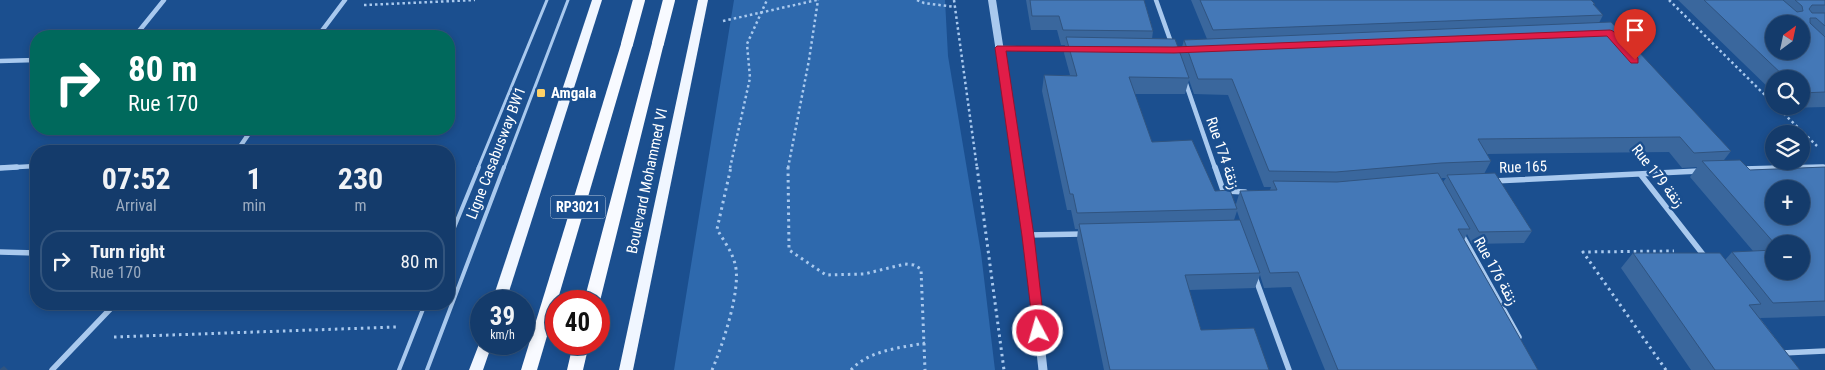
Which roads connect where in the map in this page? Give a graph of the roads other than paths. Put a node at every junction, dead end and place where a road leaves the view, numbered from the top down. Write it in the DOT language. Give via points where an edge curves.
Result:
graph roads {
  1 [pos="164,0"];
  2 [pos="345,0"];
  3 [pos="547,0"];
  4 [pos="568,0"];
  5 [pos="597,0"];
  6 [pos="639,0"];
  7 [pos="669,0"];
  8 [pos="703,0"];
  9 [pos="992,0"];
  10 [pos="1156,0"];
  11 [pos="140,30"];
  12 [pos="323,30"];
  13 [pos="1000,48"];
  14 [pos="1078,49"];
  15 [pos="1165,50"];
  16 [pos="30,60"];
  17 [pos="0,61"];
  18 [pos="1184,78"];
  19 [pos="30,166"];
  20 [pos="1825,167"];
  21 [pos="0,168"];
  22 [pos="1734,170"];
  23 [pos="1706,171"];
  24 [pos="1641,174"];
  25 [pos="1483,181"];
  26 [pos="1223,191"];
  27 [pos="1252,192"];
  28 [pos="1226,199"];
  29 [pos="455,225"];
  30 [pos="1457,226"];
  31 [pos="1088,234"];
  32 [pos="1028,236"];
  33 [pos="0,252"];
  34 [pos="30,252"];
  35 [pos="1706,259"];
  36 [pos="1251,267"];
  37 [pos="503,290"];
  38 [pos="595,290"];
  39 [pos="455,297"];
  40 [pos="110,310"];
  41 [pos="423,310"];
  42 [pos="450,310"];
  43 [pos="1523,344"];
  44 [pos="1773,346"];
  45 [pos="1825,351"];
  46 [pos="481,355"];
  47 [pos="578,355"];
  48 [pos="52,370"];
  49 [pos="399,370"];
  50 [pos="427,370"];
  51 [pos="476,370"];
  52 [pos="529,370"];
  53 [pos="575,370"];
  54 [pos="626,370"];
  55 [pos="1043,370"];
  56 [pos="1289,370"];
  1 -- 11 [label="street"];
  2 -- 12 [label="street"];
  3 -- 29 [label="lane, Ligne Casabusway BW1"];
  4 -- 39 [label="lane, Ligne Casabusway BW1"];
  5 -- 37 [label="main road"];
  6 -- 52 [label="highway, RP3021, bridge"];
  7 -- 38 [label="highway, RP3021, bridge"];
  8 -- 54 [label="main road, Boulevard Mohammed VI"];
  9 -- 13 [label="street"];
  10 -- 15 [label="street" via="1174,50"];
  13 -- 14 [label="street"];
  13 -- 32 [label="street"];
  16 -- 17 [label="street"];
  18 -- 26 [label="street, Rue 174 زنقة"];
  19 -- 21 [label="street"];
  20 -- 22 [label="street"];
  23 -- 24 [label="street, Rue 165"];
  24 -- 25 [label="street, Rue 165"];
  24 -- 35 [label="street, Rue 179 زنقة"];
  26 -- 27 [label="street"];
  26 -- 28 [label="street, Rue 174 زنقة"];
  30 -- 43 [label="street, Rue 176 زنقة"];
  31 -- 32 [label="street"];
  32 -- 55 [label="street"];
  33 -- 34 [label="street"];
  36 -- 56 [label="street"];
  40 -- 48 [label="street"];
  41 -- 49 [label="lane"];
  42 -- 50 [label="lane, Ligne Casabusway BW1"];
  44 -- 45 [label="street" via="1782,356"];
  46 -- 51 [label="main road"];
  47 -- 53 [label="highway"];
}
